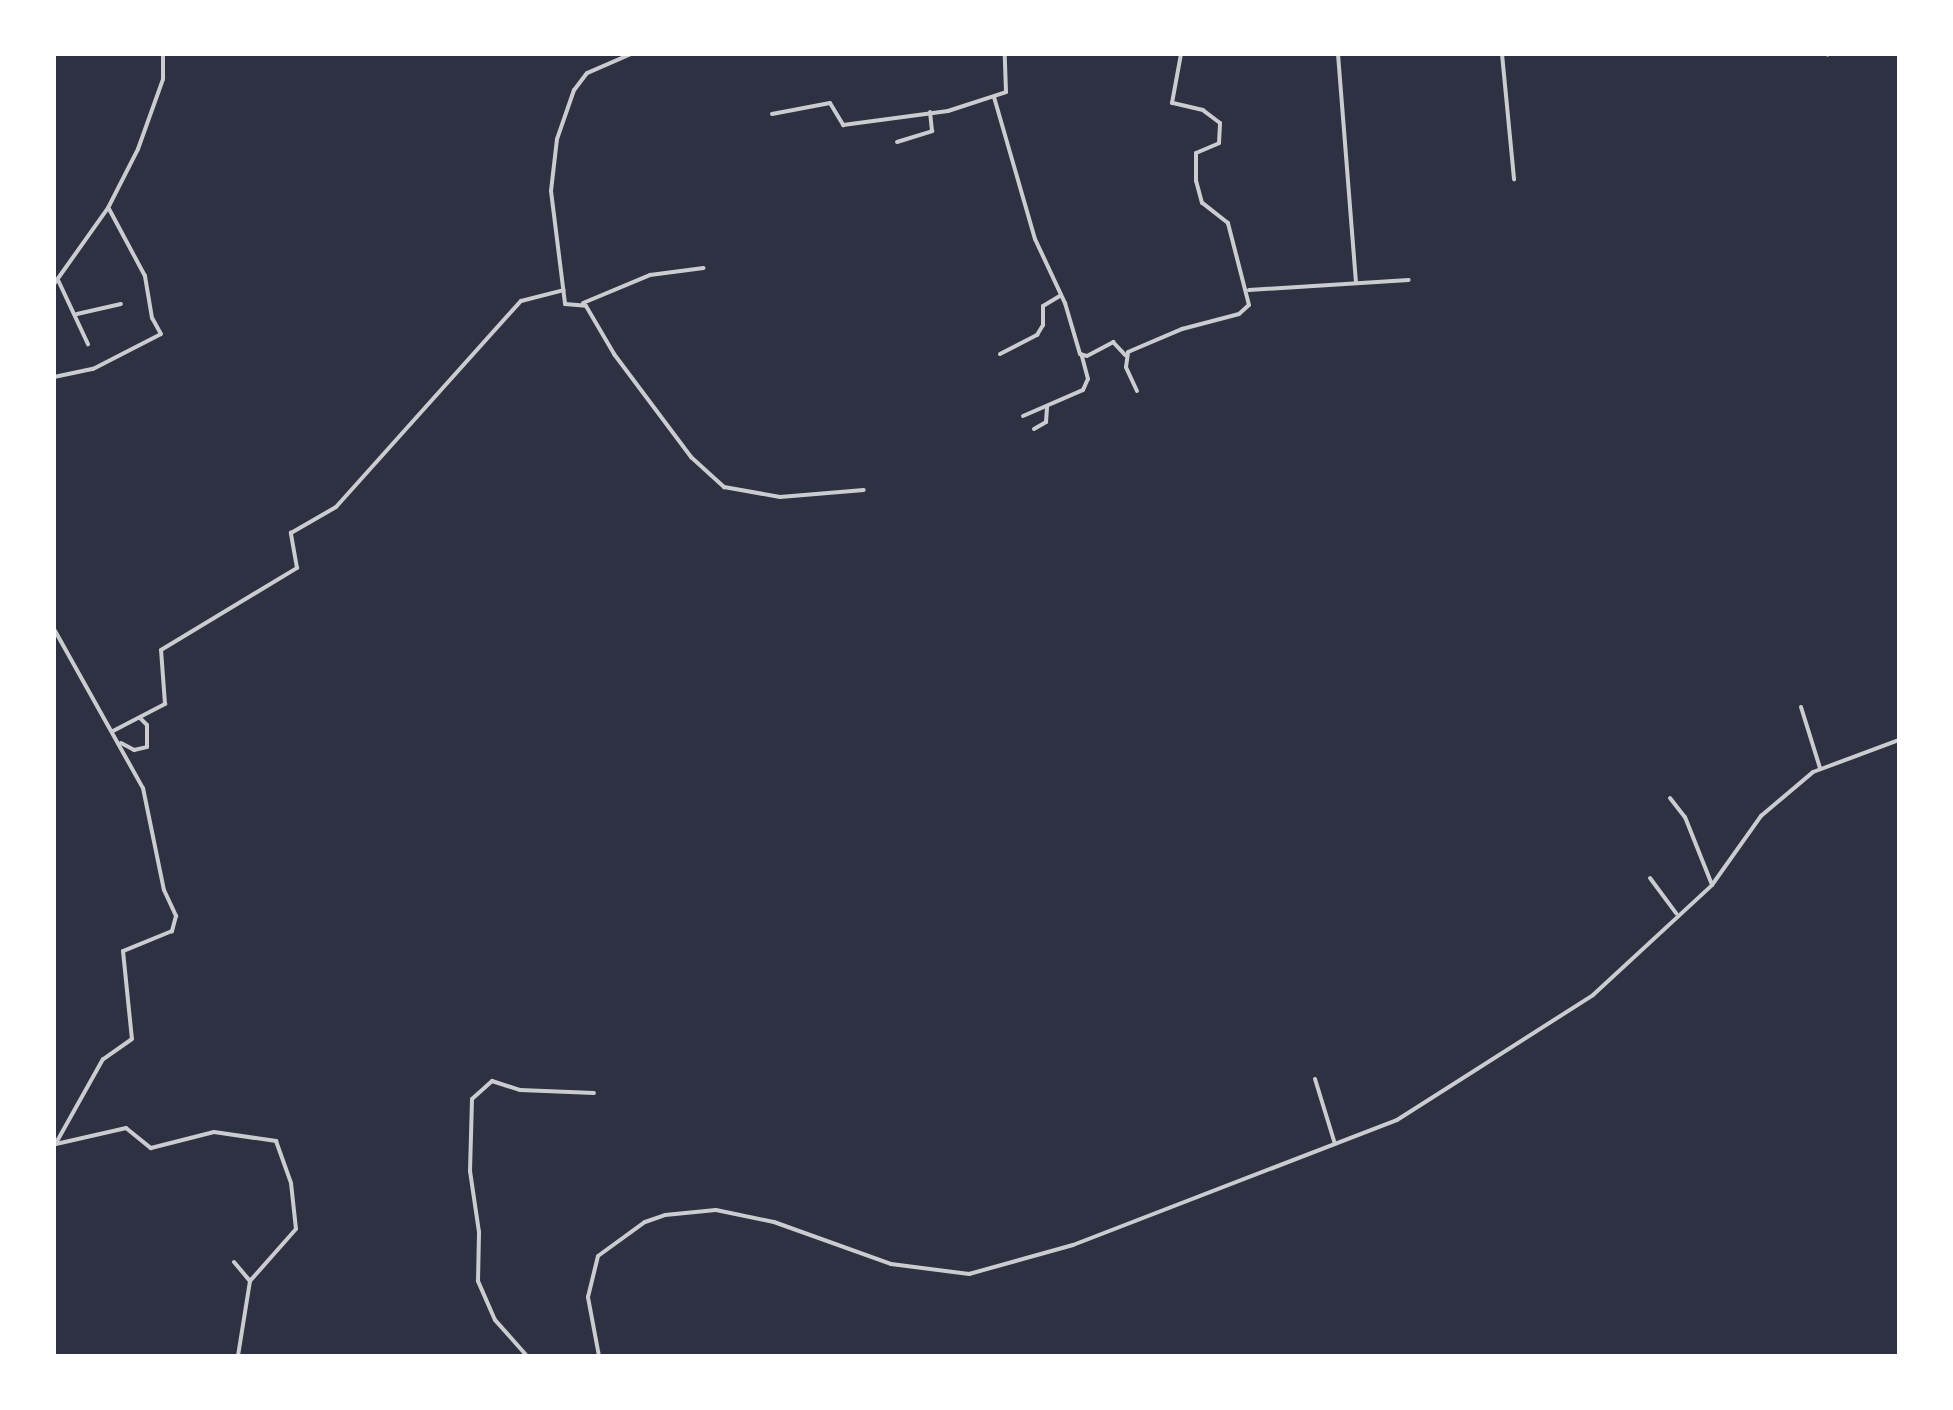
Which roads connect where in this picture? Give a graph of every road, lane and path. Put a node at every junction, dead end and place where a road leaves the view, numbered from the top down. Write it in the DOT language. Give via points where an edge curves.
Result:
graph roads {
  1 [pos="163,54"];
  2 [pos="631,54"];
  3 [pos="1005,54"];
  4 [pos="1181,54"];
  5 [pos="1338,54"];
  6 [pos="1502,54"];
  7 [pos="994,97"];
  8 [pos="930,112"];
  9 [pos="772,114"];
  10 [pos="897,142"];
  11 [pos="1514,179"];
  12 [pos="108,208"];
  13 [pos="704,268"];
  14 [pos="1409,280"];
  15 [pos="1356,281"];
  16 [pos="56,282"];
  17 [pos="564,290"];
  18 [pos="1249,290"];
  19 [pos="1061,295"];
  20 [pos="121,304"];
  21 [pos="581,304"];
  22 [pos="77,314"];
  23 [pos="88,344"];
  24 [pos="1000,354"];
  25 [pos="1125,355"];
  26 [pos="1082,356"];
  27 [pos="54,377"];
  28 [pos="1137,391"];
  29 [pos="1047,406"];
  30 [pos="1023,416"];
  31 [pos="1034,429"];
  32 [pos="864,490"];
  33 [pos="54,629"];
  34 [pos="1801,707"];
  35 [pos="140,718"];
  36 [pos="113,731"];
  37 [pos="118,740"];
  38 [pos="1899,740"];
  39 [pos="1820,768"];
  40 [pos="1670,798"];
  41 [pos="1650,878"];
  42 [pos="1712,885"];
  43 [pos="1676,913"];
  44 [pos="1315,1079"];
  45 [pos="594,1093"];
  46 [pos="55,1144"];
  47 [pos="1335,1144"];
  48 [pos="234,1262"];
  49 [pos="250,1281"];
  50 [pos="238,1356"];
  51 [pos="527,1356"];
  52 [pos="599,1356"];
  1 -- 12 [label="street" via="163,79 138,149"];
  2 -- 17 [label="street" via="587,73 566,107 551,191"];
  3 -- 7 [label="street" via="1006,92"];
  4 -- 18 [label="street" via="1172,103 1203,110 1220,123 1219,143 1196,153 1196,181 1202,203 1228,223"];
  5 -- 15 [label="street"];
  6 -- 11 [label="street"];
  7 -- 8 [label="street"];
  7 -- 19 [label="street" via="1035,239"];
  8 -- 9 [label="street" via="843,125 830,103"];
  8 -- 10 [label="street" via="932,131"];
  12 -- 16 [label="street"];
  12 -- 27 [label="street" via="145,276 152,318 161,334 93,369"];
  13 -- 21 [label="street" via="650,275"];
  14 -- 15 [label="street"];
  15 -- 18 [label="street"];
  16 -- 22 [label="street"];
  17 -- 21 [label="street" via="567,306"];
  17 -- 35 [label="street" via="521,301 336,507 291,533 297,568 161,650 165,704"];
  18 -- 25 [label="street" via="1245,311 1182,329"];
  19 -- 24 [label="street" via="1043,306 1037,335"];
  19 -- 26 [label="street"];
  20 -- 22 [label="street"];
  21 -- 32 [label="street" via="691,457 724,487 780,497"];
  22 -- 23 [label="street"];
  25 -- 26 [label="street" via="1113,342"];
  25 -- 28 [label="street"];
  26 -- 29 [label="street" via="1086,387"];
  29 -- 30 [label="street"];
  29 -- 31 [label="street" via="1046,422"];
  33 -- 36 [label="street"];
  34 -- 39 [label="street"];
  35 -- 36 [label="street"];
  35 -- 37 [label="street" via="147,725 147,747 134,750"];
  36 -- 37 [label="street"];
  37 -- 46 [label="street" via="143,788 175,927 123,951 132,1039 101,1061"];
  38 -- 39 [label="street"];
  39 -- 42 [label="street" via="1761,816"];
  40 -- 42 [label="street" via="1685,817"];
  41 -- 43 [label="street"];
  42 -- 43 [label="street"];
  43 -- 47 [label="street" via="1593,995 1445,1093"];
  44 -- 47 [label="street"];
  45 -- 51 [label="street" via="520,1090 492,1081 472,1099 470,1171 479,1232 478,1281 490,1313"];
  46 -- 49 [label="street" via="126,1128 151,1148 214,1132 276,1141 291,1183 296,1229"];
  47 -- 52 [label="street" via="1073,1245 969,1274 891,1264 774,1222 716,1210 665,1215 645,1222 598,1256 588,1297"];
  48 -- 49 [label="street"];
  49 -- 50 [label="street"];
}
